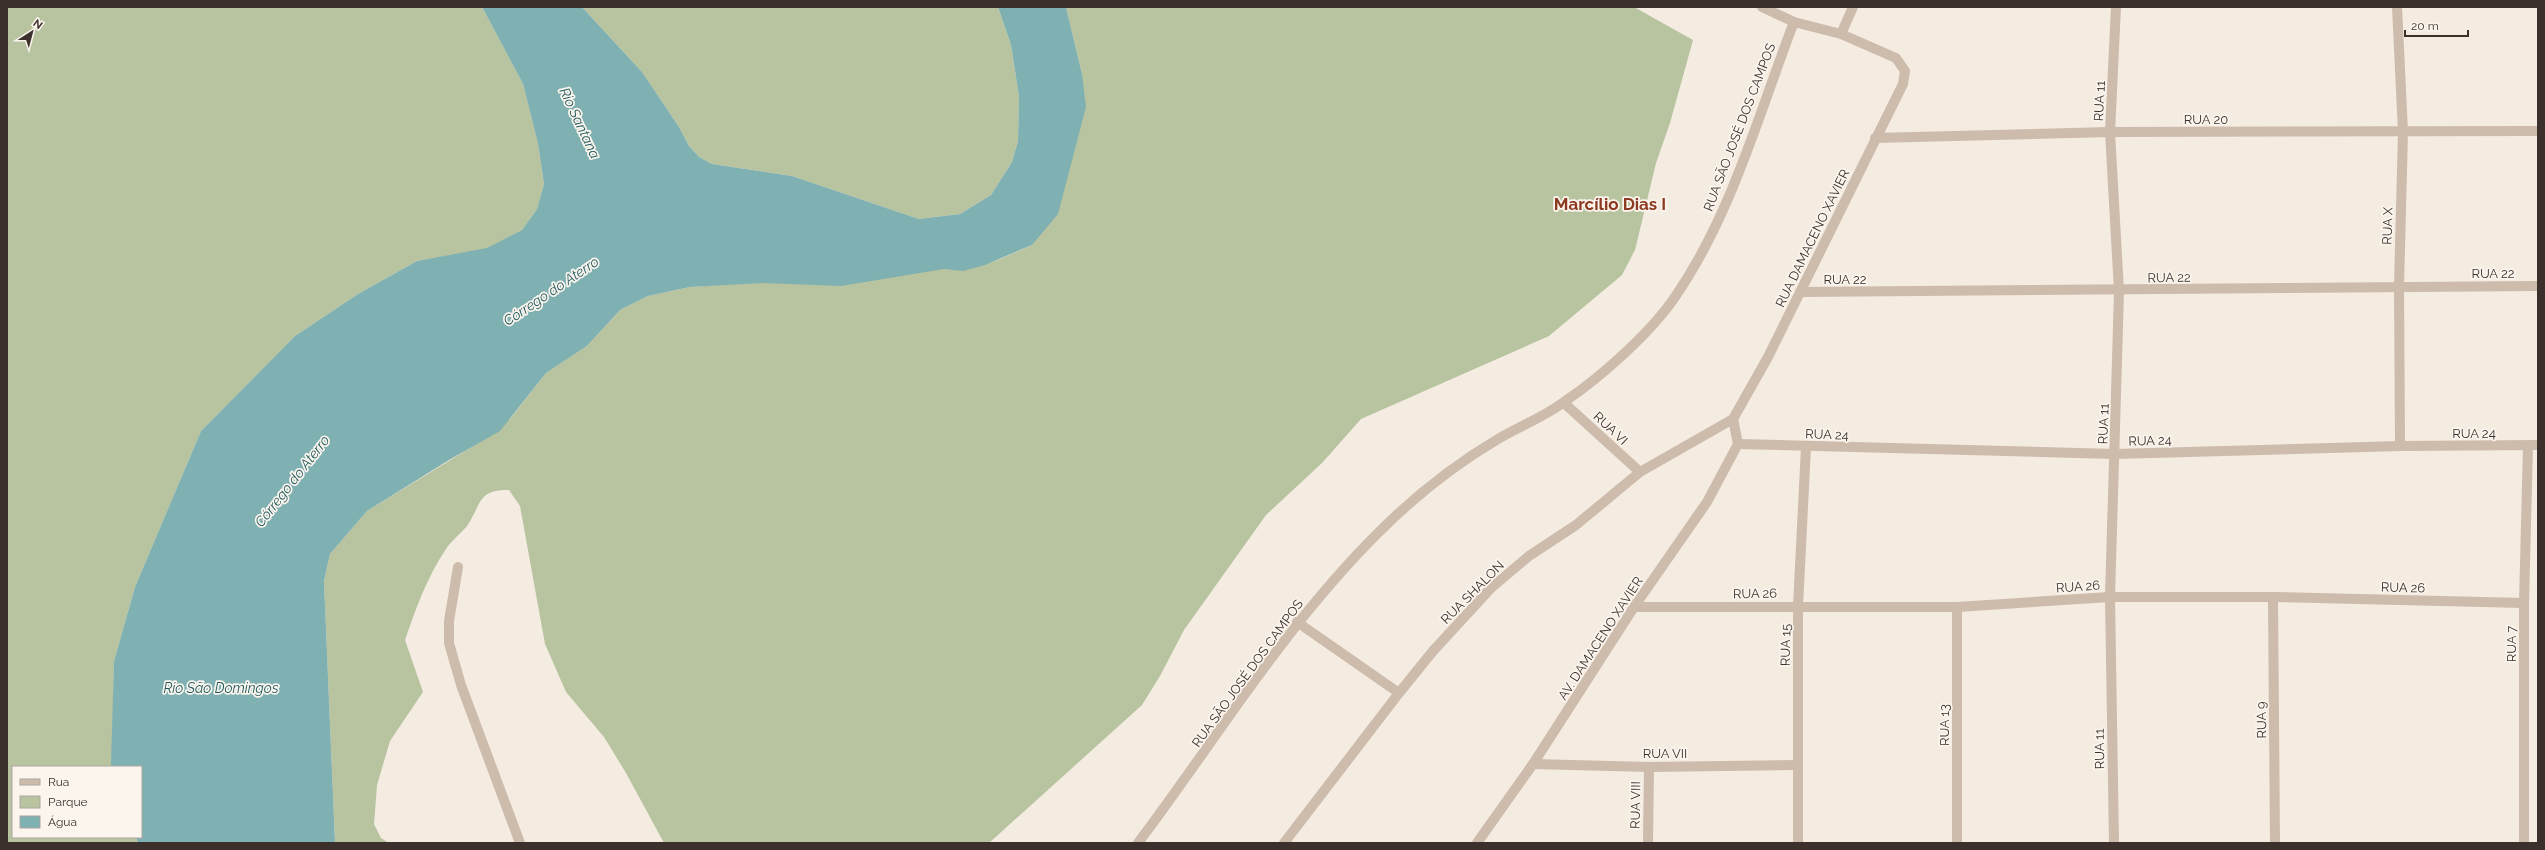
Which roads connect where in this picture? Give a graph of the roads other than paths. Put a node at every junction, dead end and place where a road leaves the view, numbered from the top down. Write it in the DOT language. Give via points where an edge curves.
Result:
graph roads {
  1 [pos="1762,7"];
  2 [pos="1853,7"];
  3 [pos="2116,7"];
  4 [pos="2397,7"];
  5 [pos="1794,22"];
  6 [pos="1841,34"];
  7 [pos="2538,131"];
  8 [pos="2110,132"];
  9 [pos="2403,132"];
  10 [pos="1875,138"];
  11 [pos="2399,286"];
  12 [pos="2538,286"];
  13 [pos="2119,291"];
  14 [pos="1800,292"];
  15 [pos="1564,403"];
  16 [pos="1734,419"];
  17 [pos="1738,444"];
  18 [pos="2400,446"];
  19 [pos="2533,446"];
  20 [pos="1806,447"];
  21 [pos="2115,454"];
  22 [pos="1640,472"];
  23 [pos="458,567"];
  24 [pos="2110,597"];
  25 [pos="2273,597"];
  26 [pos="2524,603"];
  27 [pos="1798,606"];
  28 [pos="1634,607"];
  29 [pos="1957,607"];
  30 [pos="1297,622"];
  31 [pos="1398,693"];
  32 [pos="1534,764"];
  33 [pos="1796,765"];
  34 [pos="1649,766"];
  35 [pos="1480,841"];
  36 [pos="520,843"];
  37 [pos="1138,843"];
  38 [pos="1284,843"];
  39 [pos="1648,843"];
  40 [pos="1798,843"];
  41 [pos="1957,843"];
  42 [pos="2114,843"];
  43 [pos="2275,843"];
  44 [pos="2524,843"];
  1 -- 5 [label="street"];
  2 -- 6 [label="street"];
  3 -- 8 [label="street, RUA 11"];
  4 -- 9 [label="street, RUA X"];
  5 -- 6 [label="street"];
  5 -- 15 [label="street, RUA SÃO JOSÉ DOS CAMPOS" via="1740,167 1708,238 1677,295 1644,334"];
  6 -- 10 [label="street, RUA DAMACENO XAVIER" via="1888,54 1900,61 1905,71 1903,84"];
  7 -- 9 [label="street, RUA 20"];
  8 -- 9 [label="street, RUA 20"];
  8 -- 10 [label="street, RUA 20"];
  8 -- 13 [label="street, RUA 11"];
  9 -- 11 [label="street, RUA X"];
  10 -- 14 [label="street, RUA DAMACENO XAVIER"];
  11 -- 12 [label="street, RUA 22"];
  11 -- 13 [label="street, RUA 22"];
  11 -- 18 [label="street, RUA X"];
  13 -- 14 [label="street, RUA 22"];
  13 -- 21 [label="street, RUA 11"];
  14 -- 16 [label="street, RUA DAMACENO XAVIER"];
  15 -- 22 [label="street, RUA VI"];
  15 -- 30 [label="street, RUA SÃO JOSÉ DOS CAMPOS" via="1496,440 1442,475 1378,533"];
  16 -- 17 [label="street"];
  16 -- 22 [label="street, RUA SHALON"];
  17 -- 20 [label="street, RUA 24"];
  17 -- 28 [label="street, AV. DAMACENO XAVIER" via="1707,502"];
  18 -- 19 [label="street, RUA 24"];
  18 -- 21 [label="street, RUA 24"];
  19 -- 26 [label="street, RUA 7"];
  20 -- 21 [label="street, RUA 24"];
  20 -- 27 [label="street, RUA 15"];
  21 -- 24 [label="street, RUA 11"];
  22 -- 31 [label="street, RUA SHALON" via="1576,525 1529,556 1491,588"];
  23 -- 36 [label="street" via="449,621 449,643 460,685"];
  24 -- 25 [label="street, RUA 26"];
  24 -- 29 [label="street, RUA 26"];
  24 -- 42 [label="street, RUA 11"];
  25 -- 26 [label="street, RUA 26"];
  25 -- 43 [label="street, RUA 9"];
  26 -- 44 [label="street, RUA 7"];
  27 -- 28 [label="street, RUA 26"];
  27 -- 29 [label="street, RUA 26"];
  27 -- 33 [label="street, RUA 15"];
  28 -- 32 [label="street, AV. DAMACENO XAVIER"];
  29 -- 41 [label="street, RUA 13"];
  30 -- 31 [label="street"];
  30 -- 37 [label="street, RUA SÃO JOSÉ DOS CAMPOS"];
  31 -- 38 [label="street, RUA SHALON"];
  32 -- 34 [label="street, RUA VII"];
  32 -- 35 [label="street, AV. DAMACENO XAVIER"];
  33 -- 34 [label="street, RUA VII"];
  33 -- 40 [label="street, RUA 15"];
  34 -- 39 [label="street, RUA VIII"];
}
